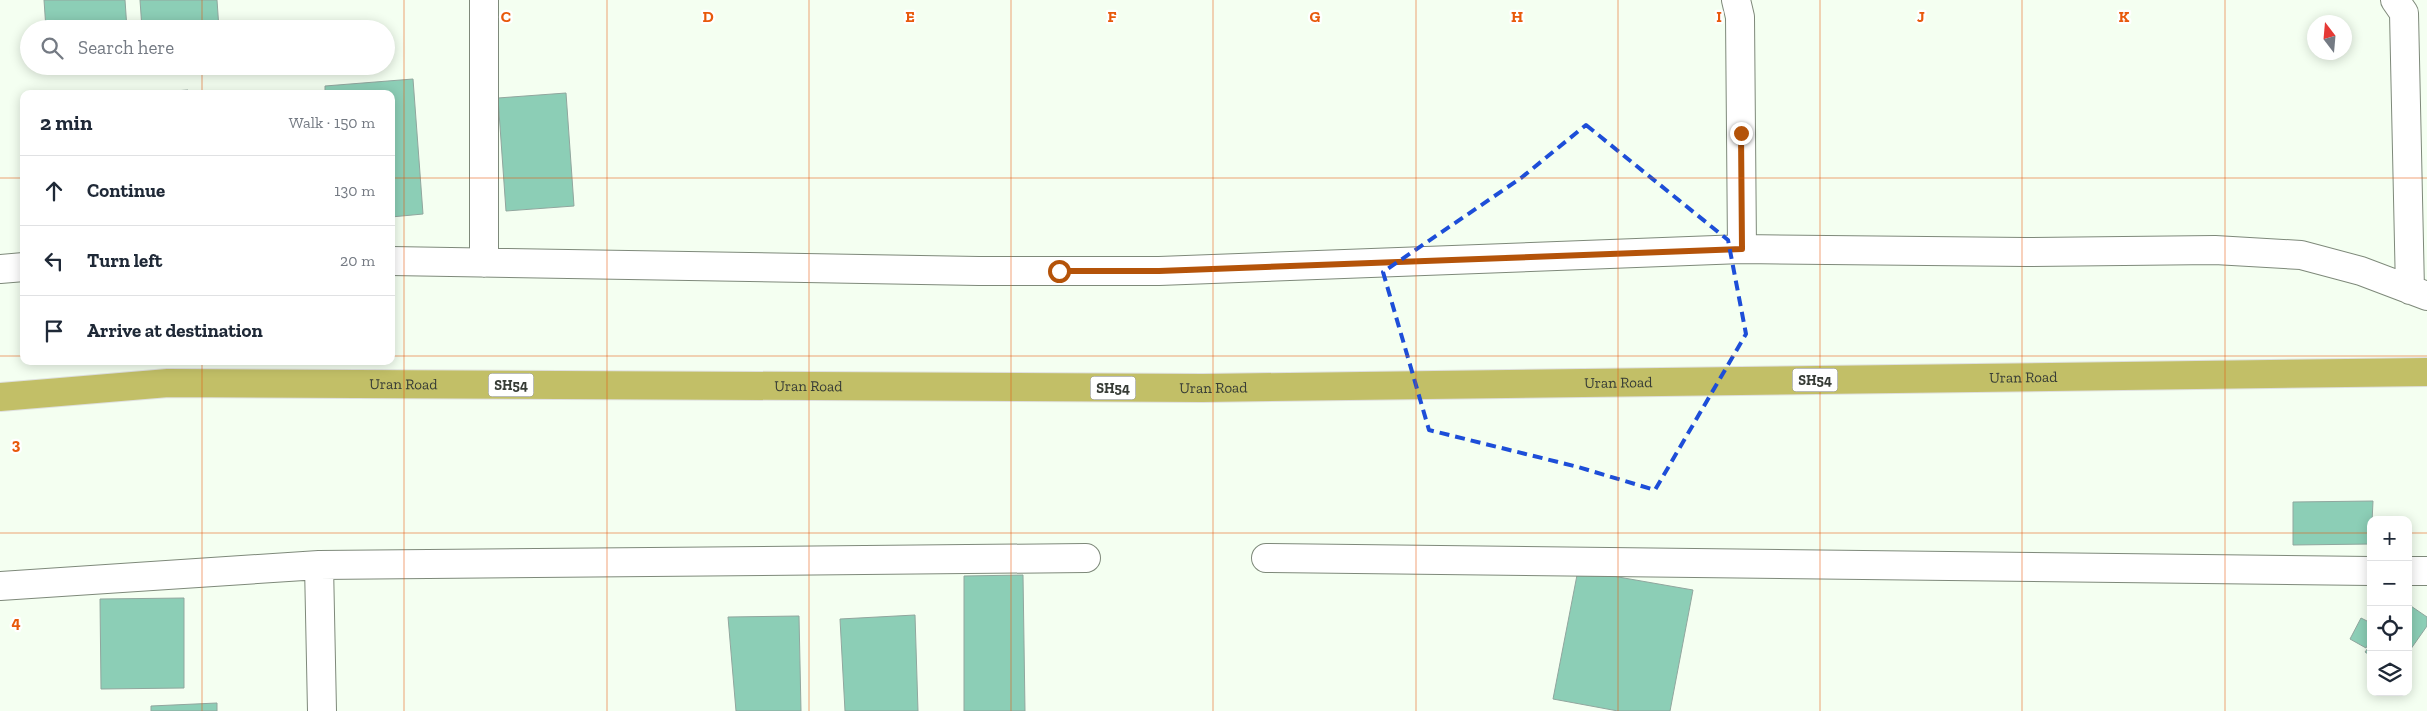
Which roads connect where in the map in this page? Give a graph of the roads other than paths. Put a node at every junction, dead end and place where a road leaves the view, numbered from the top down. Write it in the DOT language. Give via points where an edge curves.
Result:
graph roads {
  1 [pos="484,0"];
  2 [pos="1736,0"];
  3 [pos="2395,0"];
  4 [pos="1742,249"];
  5 [pos="395,261"];
  6 [pos="484,263"];
  7 [pos="20,267"];
  8 [pos="0,269"];
  9 [pos="2418,293"];
  10 [pos="2427,372"];
  11 [pos="0,397"];
  12 [pos="1086,558"];
  13 [pos="1266,558"];
  14 [pos="319,565"];
  15 [pos="2367,571"];
  16 [pos="2412,571"];
  17 [pos="2427,571"];
  18 [pos="0,586"];
  19 [pos="322,711"];
  1 -- 6 [label="street"];
  2 -- 4 [label="street" via="1740,17"];
  3 -- 9 [label="street" via="2404,13"];
  4 -- 6 [label="street" via="1159,271"];
  4 -- 9 [label="street" via="2215,250 2301,255 2360,271"];
  5 -- 6 [label="street"];
  7 -- 8 [label="street"];
  10 -- 11 [label="main road, Uran Road / SH54" via="1203,388 168,382"];
  12 -- 14 [label="street"];
  13 -- 15 [label="street"];
  14 -- 18 [label="street"];
  14 -- 19 [label="street"];
  16 -- 17 [label="street"];
}
